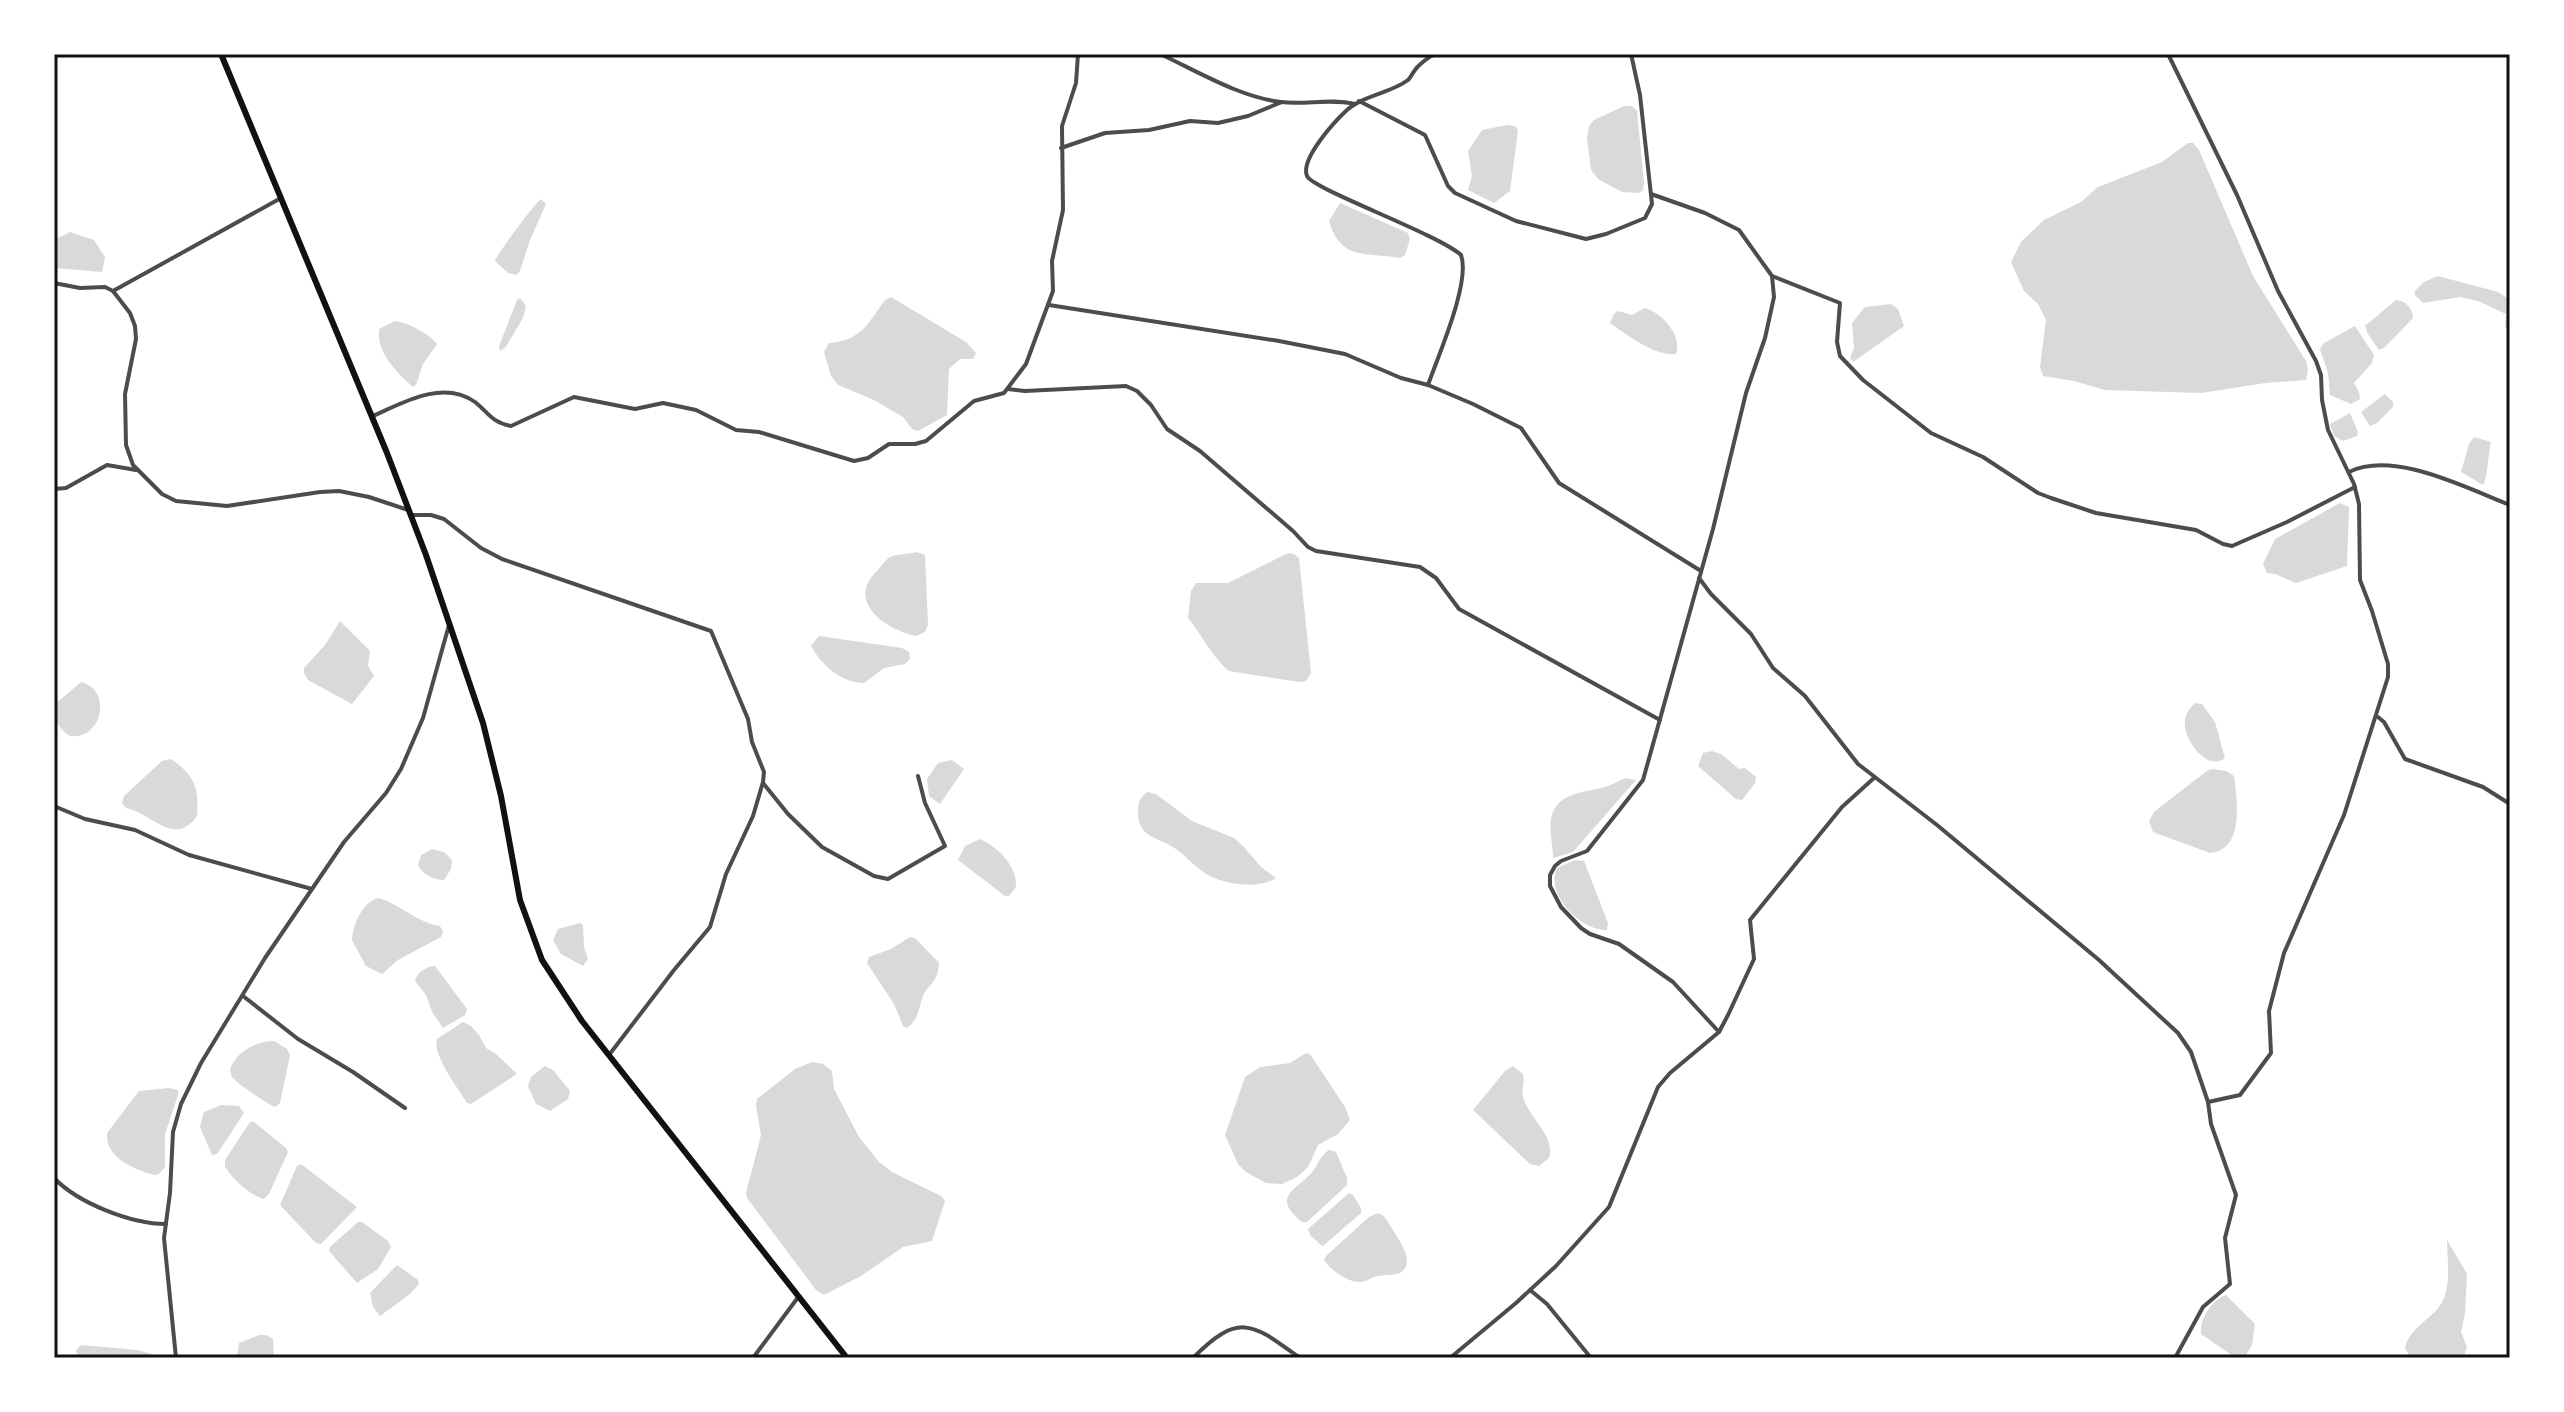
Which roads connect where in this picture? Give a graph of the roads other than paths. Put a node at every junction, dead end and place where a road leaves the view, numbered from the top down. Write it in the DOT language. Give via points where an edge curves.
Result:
graph roads {
  1 [pos="221,54"];
  2 [pos="1078,54"];
  3 [pos="1160,54"];
  4 [pos="1434,54"];
  5 [pos="1631,54"];
  6 [pos="2168,54"];
  7 [pos="1282,102"];
  8 [pos="1357,103"];
  9 [pos="1061,148"];
  10 [pos="1651,194"];
  11 [pos="281,198"];
  12 [pos="1772,276"];
  13 [pos="54,283"];
  14 [pos="113,291"];
  15 [pos="1049,305"];
  16 [pos="1428,385"];
  17 [pos="1008,389"];
  18 [pos="372,416"];
  19 [pos="138,471"];
  20 [pos="2349,472"];
  21 [pos="2355,487"];
  22 [pos="54,489"];
  23 [pos="2510,505"];
  24 [pos="411,513"];
  25 [pos="1701,572"];
  26 [pos="1699,578"];
  27 [pos="450,623"];
  28 [pos="2377,716"];
  29 [pos="1660,720"];
  30 [pos="918,776"];
  31 [pos="1874,778"];
  32 [pos="763,782"];
  33 [pos="2510,804"];
  34 [pos="54,806"];
  35 [pos="312,889"];
  36 [pos="242,996"];
  37 [pos="1719,1032"];
  38 [pos="609,1055"];
  39 [pos="2208,1102"];
  40 [pos="405,1108"];
  41 [pos="54,1178"];
  42 [pos="166,1224"];
  43 [pos="1530,1290"];
  44 [pos="799,1296"];
  45 [pos="176,1358"];
  46 [pos="753,1358"];
  47 [pos="847,1358"];
  48 [pos="1193,1358"];
  49 [pos="1300,1358"];
  50 [pos="1450,1358"];
  51 [pos="1591,1358"];
  52 [pos="2175,1358"];
  1 -- 11 [label="main road"];
  2 -- 9 [label="street"];
  3 -- 7 [label="street" via="1246,93"];
  4 -- 8 [label="street" via="1409,79"];
  5 -- 10 [label="street"];
  6 -- 20 [label="street" via="2316,361 2328,430"];
  7 -- 8 [label="street"];
  7 -- 9 [label="street" via="1218,123 1190,121 1105,133"];
  8 -- 10 [label="street" via="1425,135 1455,193 1545,230 1591,239 1645,218"];
  8 -- 16 [label="street" via="1316,145 1306,173 1334,193 1411,227 1462,258 1461,287"];
  9 -- 15 [label="street" via="1063,210"];
  10 -- 12 [label="street" via="1735,227"];
  11 -- 14 [label="street"];
  11 -- 18 [label="main road"];
  12 -- 21 [label="street" via="1840,303 1838,350 1863,380 1931,433 2051,498 2096,513 2196,530 2232,546"];
  12 -- 25 [label="street" via="1774,297 1765,338"];
  13 -- 14 [label="street"];
  14 -- 19 [label="street" via="130,313 136,333 124,427"];
  15 -- 16 [label="street" via="1345,354"];
  15 -- 17 [label="street" via="1027,361"];
  16 -- 25 [label="street" via="1516,425 1559,483"];
  17 -- 18 [label="street" via="974,401 926,441 889,444 854,461 736,430 696,410 663,403 635,409 574,397 511,426 488,417 464,396 431,394 403,400"];
  17 -- 29 [label="street" via="1132,389 1167,429 1200,451 1308,547 1420,567 1436,578 1459,609"];
  18 -- 24 [label="main road"];
  19 -- 22 [label="street" via="107,465 66,488"];
  19 -- 24 [label="street" via="165,497 189,503 227,506 339,491"];
  20 -- 21 [label="street"];
  20 -- 23 [label="street" via="2398,466"];
  21 -- 28 [label="street" via="2360,580 2389,672"];
  24 -- 27 [label="main road"];
  24 -- 32 [label="street" via="444,519 502,559 711,631 748,719"];
  25 -- 26 [label="street"];
  26 -- 29 [label="street"];
  26 -- 31 [label="street"];
  27 -- 35 [label="street" via="423,718 401,769"];
  27 -- 38 [label="main road" via="490,747 530,932 560,990"];
  28 -- 33 [label="street" via="2405,759 2483,787"];
  28 -- 39 [label="street" via="2344,815 2284,953 2269,1011 2270,1055 2240,1095"];
  29 -- 37 [label="street" via="1640,785 1587,851 1555,866 1550,886 1581,928 1619,944 1673,982"];
  30 -- 32 [label="street" via="945,846 888,879 822,847"];
  31 -- 37 [label="street" via="1842,807 1750,920 1752,967"];
  31 -- 39 [label="street" via="2099,960 2178,1033 2191,1052"];
  32 -- 38 [label="street" via="710,927"];
  34 -- 35 [label="street" via="129,828 189,855"];
  35 -- 36 [label="street"];
  36 -- 40 [label="street"];
  36 -- 42 [label="street" via="194,1076 177,1117"];
  37 -- 43 [label="street" via="1663,1080 1609,1207"];
  38 -- 44 [label="main road"];
  39 -- 52 [label="street" via="2236,1197 2225,1238 2230,1284 2203,1307"];
  41 -- 42 [label="street" via="118,1216"];
  42 -- 45 [label="street" via="164,1255"];
  43 -- 50 [label="street"];
  43 -- 51 [label="street"];
  44 -- 46 [label="street"];
  44 -- 47 [label="main road"];
  48 -- 49 [label="street" via="1221,1335 1246,1326 1261,1330"];
}
